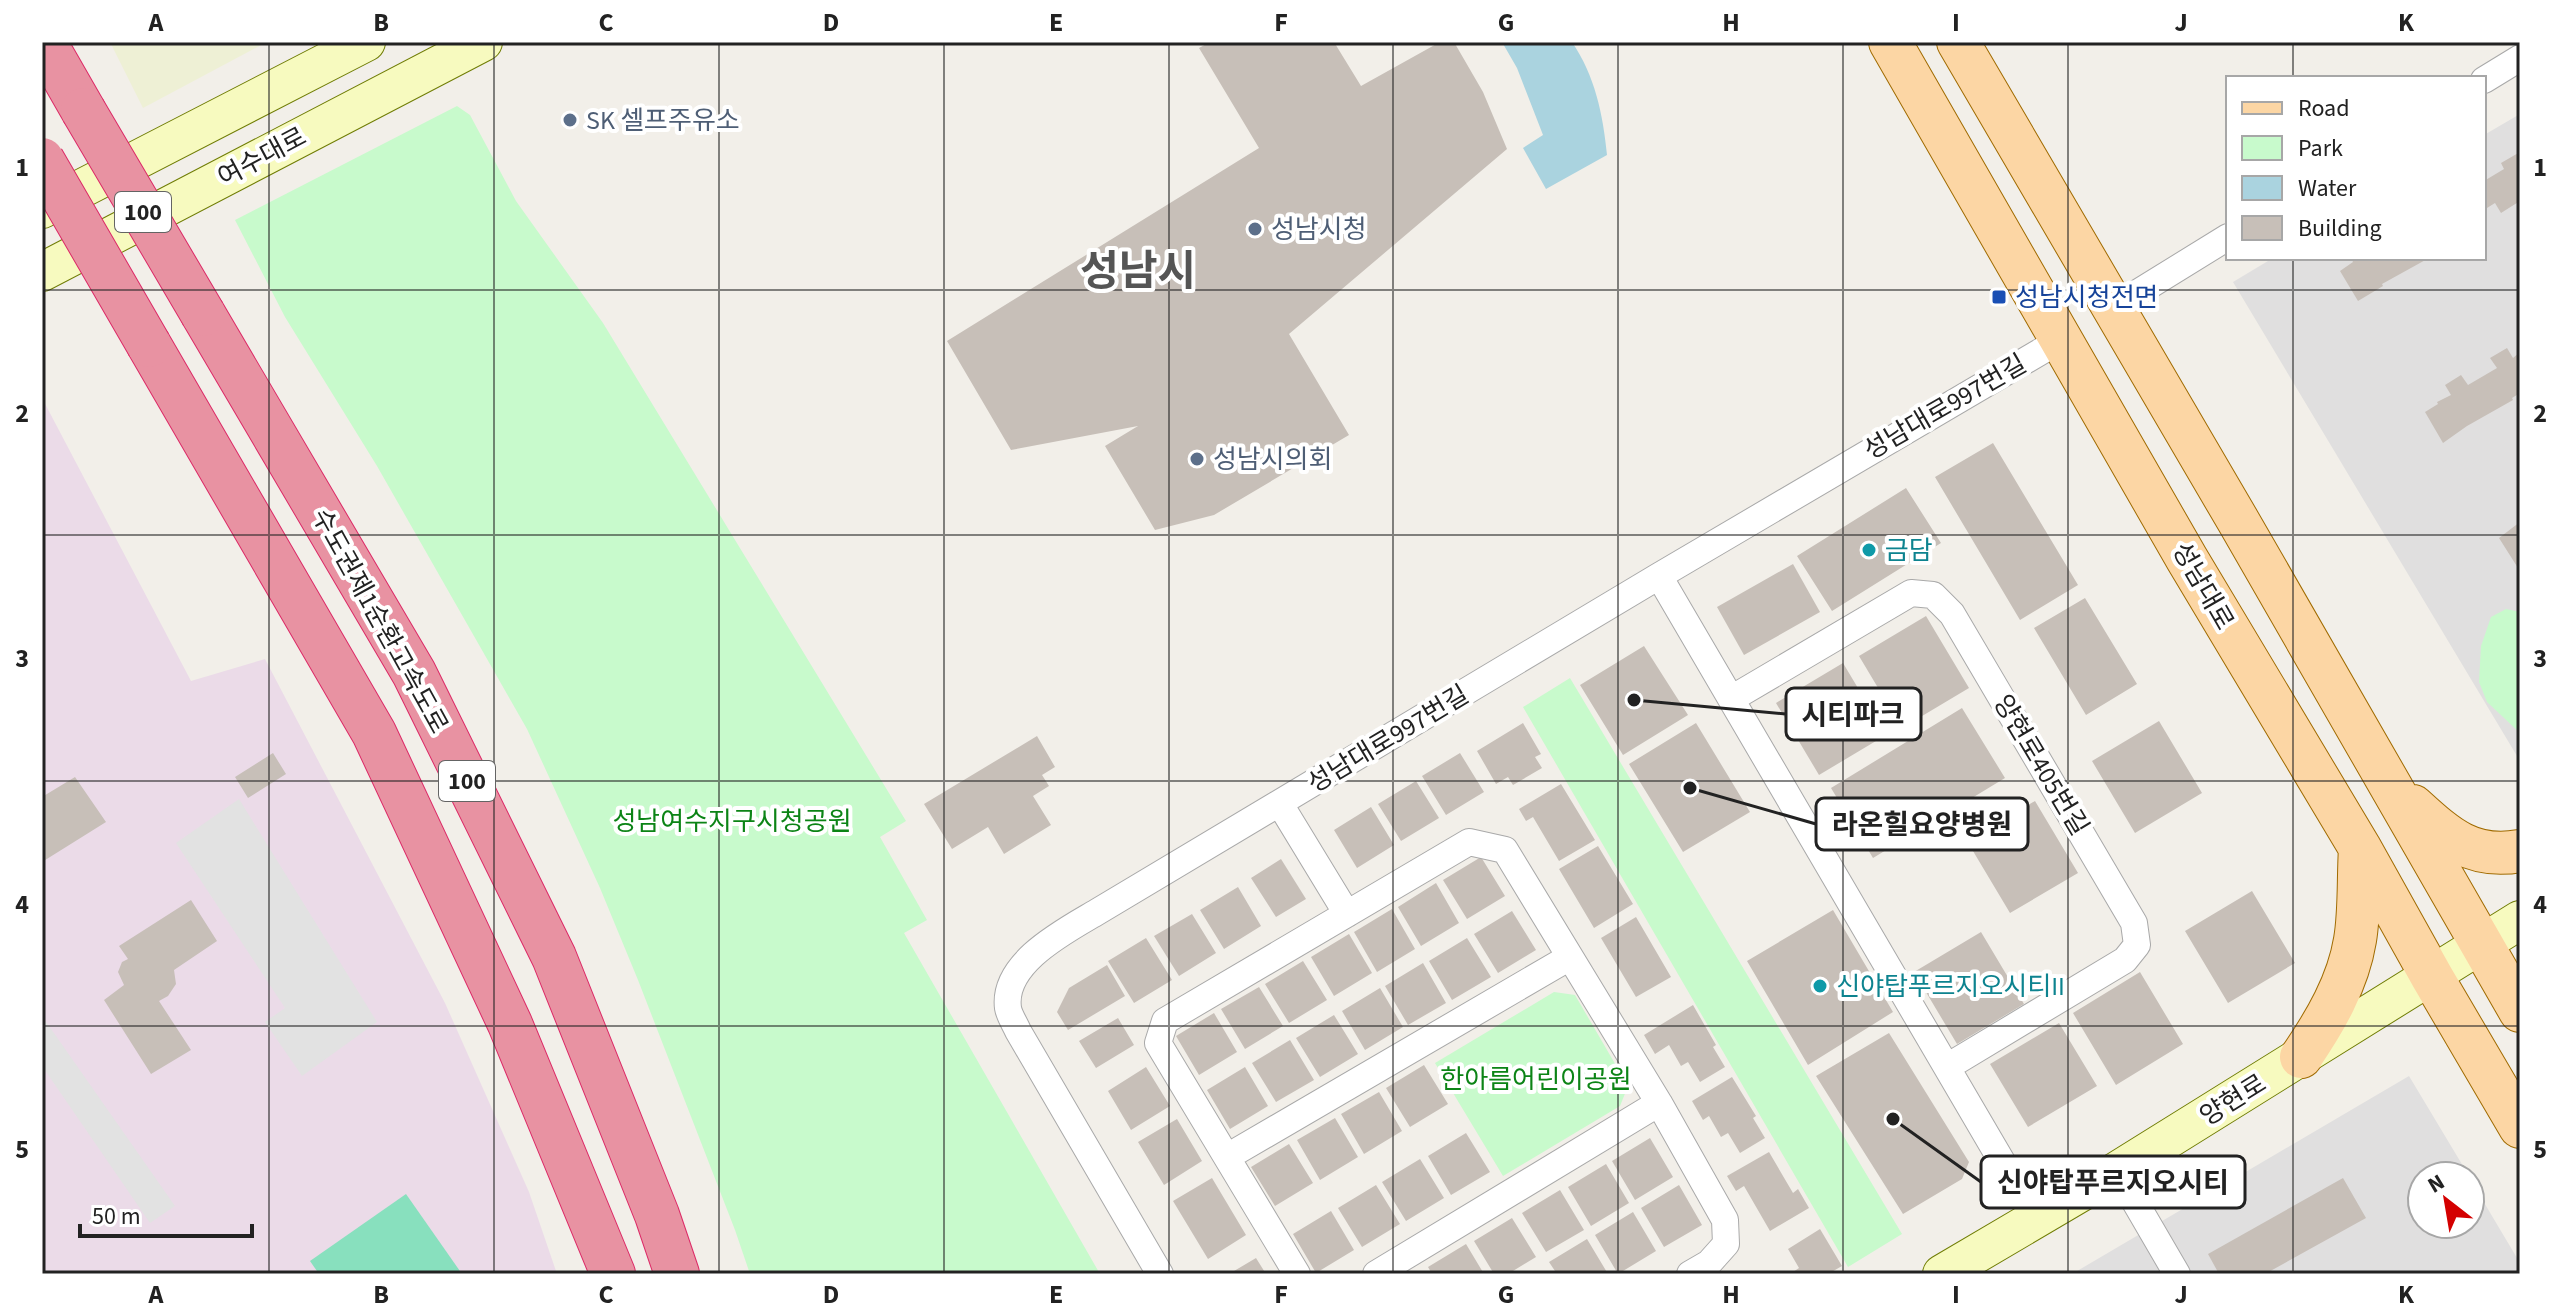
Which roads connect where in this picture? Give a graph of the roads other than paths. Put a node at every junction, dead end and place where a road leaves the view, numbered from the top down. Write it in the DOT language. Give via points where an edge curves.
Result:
graph roads {
  1 [pos="44,42"];
  2 [pos="366,42"];
  3 [pos="483,42"];
  4 [pos="1890,42"];
  5 [pos="1958,42"];
  6 [pos="2520,58"];
  7 [pos="2486,79"];
  8 [pos="42,160"];
  9 [pos="42,209"];
  10 [pos="2226,238"];
  11 [pos="42,272"];
  12 [pos="2113,308"];
  13 [pos="2062,339"];
  14 [pos="1659,576"];
  15 [pos="1731,699"];
  16 [pos="2391,786"];
  17 [pos="1280,804"];
  18 [pos="2360,848"];
  19 [pos="2520,851"];
  20 [pos="1347,914"];
  21 [pos="2520,920"];
  22 [pos="2482,946"];
  23 [pos="1570,957"];
  24 [pos="2432,977"];
  25 [pos="2520,1011"];
  26 [pos="2301,1057"];
  27 [pos="1947,1067"];
  28 [pos="1659,1103"];
  29 [pos="2520,1127"];
  30 [pos="1227,1157"];
  31 [pos="2117,1171"];
  32 [pos="2035,1218"];
  33 [pos="613,1274"];
  34 [pos="677,1274"];
  35 [pos="1160,1274"];
  36 [pos="1297,1274"];
  37 [pos="1376,1274"];
  38 [pos="1690,1274"];
  39 [pos="1942,1274"];
  40 [pos="2177,1274"];
  1 -- 34 [label="highway, 수도권제1순환고속도로 / 100, bridge" via="414,673 554,957"];
  2 -- 9 [label="main road, 여수대로"];
  3 -- 11 [label="main road, 여수대로"];
  4 -- 13 [label="main road, 성남대로"];
  5 -- 12 [label="main road"];
  6 -- 7 [label="street"];
  8 -- 33 [label="highway, 100, bridge" via="374,733 510,1024"];
  10 -- 12 [label="street"];
  12 -- 16 [label="main road"];
  13 -- 14 [label="street, 성남대로997번길"];
  13 -- 18 [label="main road, 성남대로"];
  14 -- 15 [label="street"];
  14 -- 17 [label="street, 성남대로997번길"];
  15 -- 27 [label="street"];
  15 -- 27 [label="street, 양현로405번길" via="1911,593 1933,595 1952,614 2046,771 2134,923 2137,945 2125,960"];
  16 -- 19 [label="main road" via="2449,838 2495,854"];
  16 -- 22 [label="main road"];
  17 -- 20 [label="street"];
  17 -- 35 [label="street, 성남대로997번길" via="1057,936 1016,973 1010,991 1008,1009 1018,1031"];
  18 -- 24 [label="main road, 성남대로"];
  18 -- 26 [label="main road" via="2352,953 2335,1001"];
  20 -- 23 [label="street" via="1469,842 1505,850"];
  20 -- 30 [label="street" via="1165,1021 1158,1043"];
  21 -- 22 [label="main road, 양현로"];
  22 -- 24 [label="main road, 양현로"];
  22 -- 25 [label="main road"];
  23 -- 28 [label="street"];
  23 -- 30 [label="street"];
  24 -- 26 [label="main road, 양현로"];
  24 -- 29 [label="main road, 성남대로"];
  26 -- 31 [label="main road, 양현로"];
  27 -- 32 [label="street"];
  28 -- 37 [label="street"];
  28 -- 38 [label="street" via="1725,1220 1726,1244"];
  30 -- 36 [label="street"];
  31 -- 32 [label="main road, 양현로"];
  31 -- 40 [label="street"];
  32 -- 39 [label="main road, 양현로"];
}
